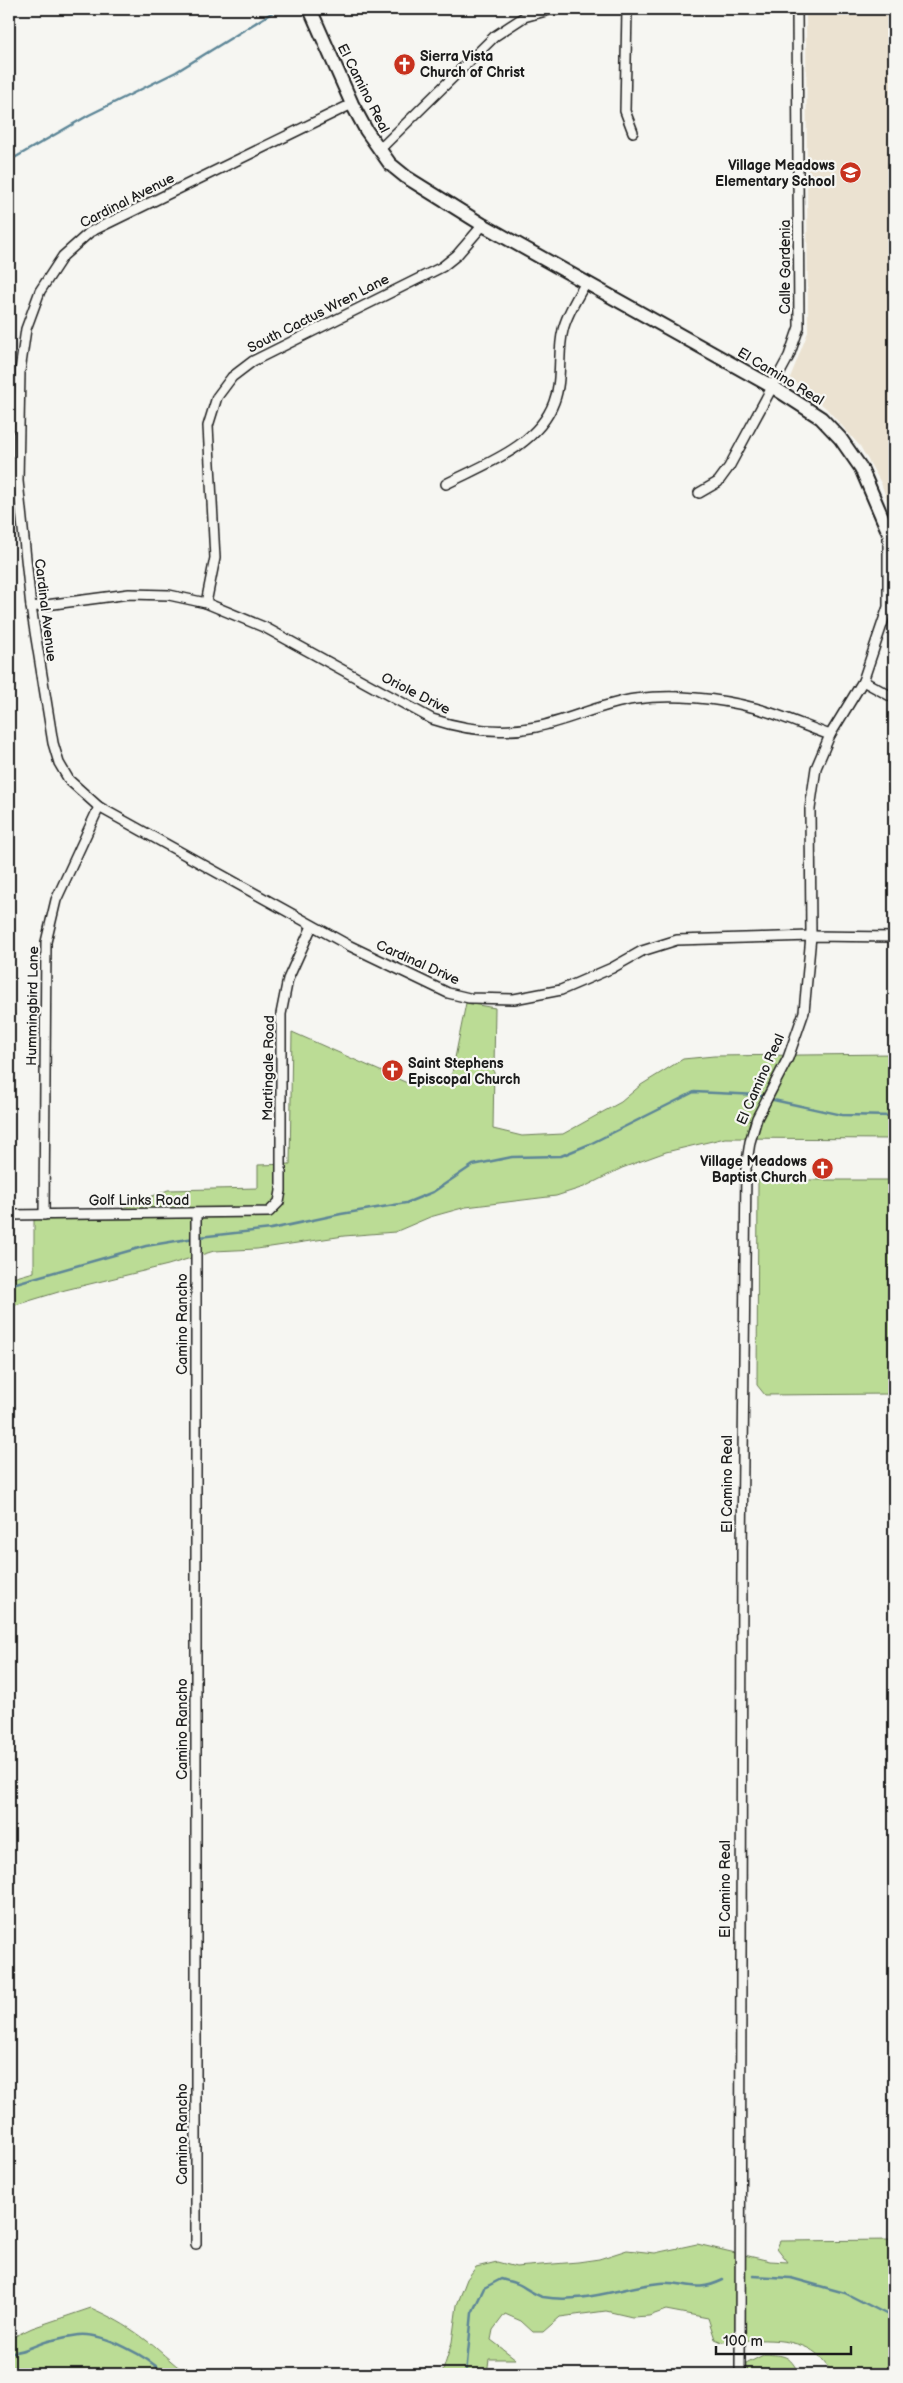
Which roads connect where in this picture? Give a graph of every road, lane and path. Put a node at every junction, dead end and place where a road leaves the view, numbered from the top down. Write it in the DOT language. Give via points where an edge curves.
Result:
graph roads {
  1 [pos="310,9"];
  2 [pos="565,9"];
  3 [pos="627,9"];
  4 [pos="797,9"];
  5 [pos="352,104"];
  6 [pos="633,132"];
  7 [pos="380,150"];
  8 [pos="483,225"];
  9 [pos="586,282"];
  10 [pos="773,387"];
  11 [pos="446,484"];
  12 [pos="699,493"];
  13 [pos="891,531"];
  14 [pos="206,603"];
  15 [pos="31,607"];
  16 [pos="863,681"];
  17 [pos="894,698"];
  18 [pos="830,735"];
  19 [pos="99,808"];
  20 [pos="312,926"];
  21 [pos="811,936"];
  22 [pos="894,937"];
  23 [pos="269,1212"];
  24 [pos="196,1214"];
  25 [pos="9,1215"];
  26 [pos="44,1215"];
  27 [pos="196,2244"];
  28 [pos="740,2374"];
  1 -- 5 [label="street, El Camino Real"];
  2 -- 7 [label="street" via="524,17 495,36"];
  3 -- 6 [label="street" via="625,112"];
  4 -- 10 [label="street, Calle Gardenia" via="799,327"];
  5 -- 7 [label="street, El Camino Real"];
  5 -- 15 [label="street, Cardinal Avenue" via="90,232 63,256 40,291 26,329 20,371 18,480"];
  7 -- 8 [label="street, El Camino Real" via="406,177"];
  8 -- 9 [label="street, El Camino Real"];
  8 -- 14 [label="street, South Cactus Wren Lane" via="442,267 253,360 232,377 216,397 208,426 215,558"];
  9 -- 10 [label="street, El Camino Real"];
  9 -- 11 [label="street" via="563,330 554,403 538,427 513,450"];
  10 -- 12 [label="street, Calle Gardenia" via="729,467 718,482"];
  10 -- 13 [label="street, El Camino Real" via="821,418 840,438 861,468"];
  13 -- 16 [label="street, El Camino Real" via="888,607"];
  14 -- 15 [label="street, Oriole Drive" via="169,594 128,594"];
  14 -- 18 [label="street, Oriole Drive" via="266,628 432,719 458,728 537,727 612,703 678,697 755,708"];
  15 -- 19 [label="street, Cardinal Avenue" via="46,713 57,757 69,780"];
  16 -- 17 [label="street"];
  16 -- 18 [label="street, El Camino Real"];
  18 -- 21 [label="street, El Camino Real" via="816,768 810,808"];
  19 -- 20 [label="street, Cardinal Drive"];
  19 -- 26 [label="street, Hummingbird Lane" via="56,900 46,942"];
  20 -- 21 [label="street, Cardinal Drive" via="448,993 497,1000 561,990 642,951 677,940"];
  20 -- 23 [label="street, Martingale Road" via="288,979 281,1014 281,1191 279,1202"];
  21 -- 22 [label="street, Cardinal Drive"];
  21 -- 28 [label="street, El Camino Real" via="804,1012 788,1058 754,1126 748,1159 744,1260"];
  23 -- 24 [label="street, Golf Links Road"];
  24 -- 26 [label="street, Golf Links Road"];
  24 -- 27 [label="street, Camino Rancho"];
  25 -- 26 [label="street, Golf Links Road"];
}
